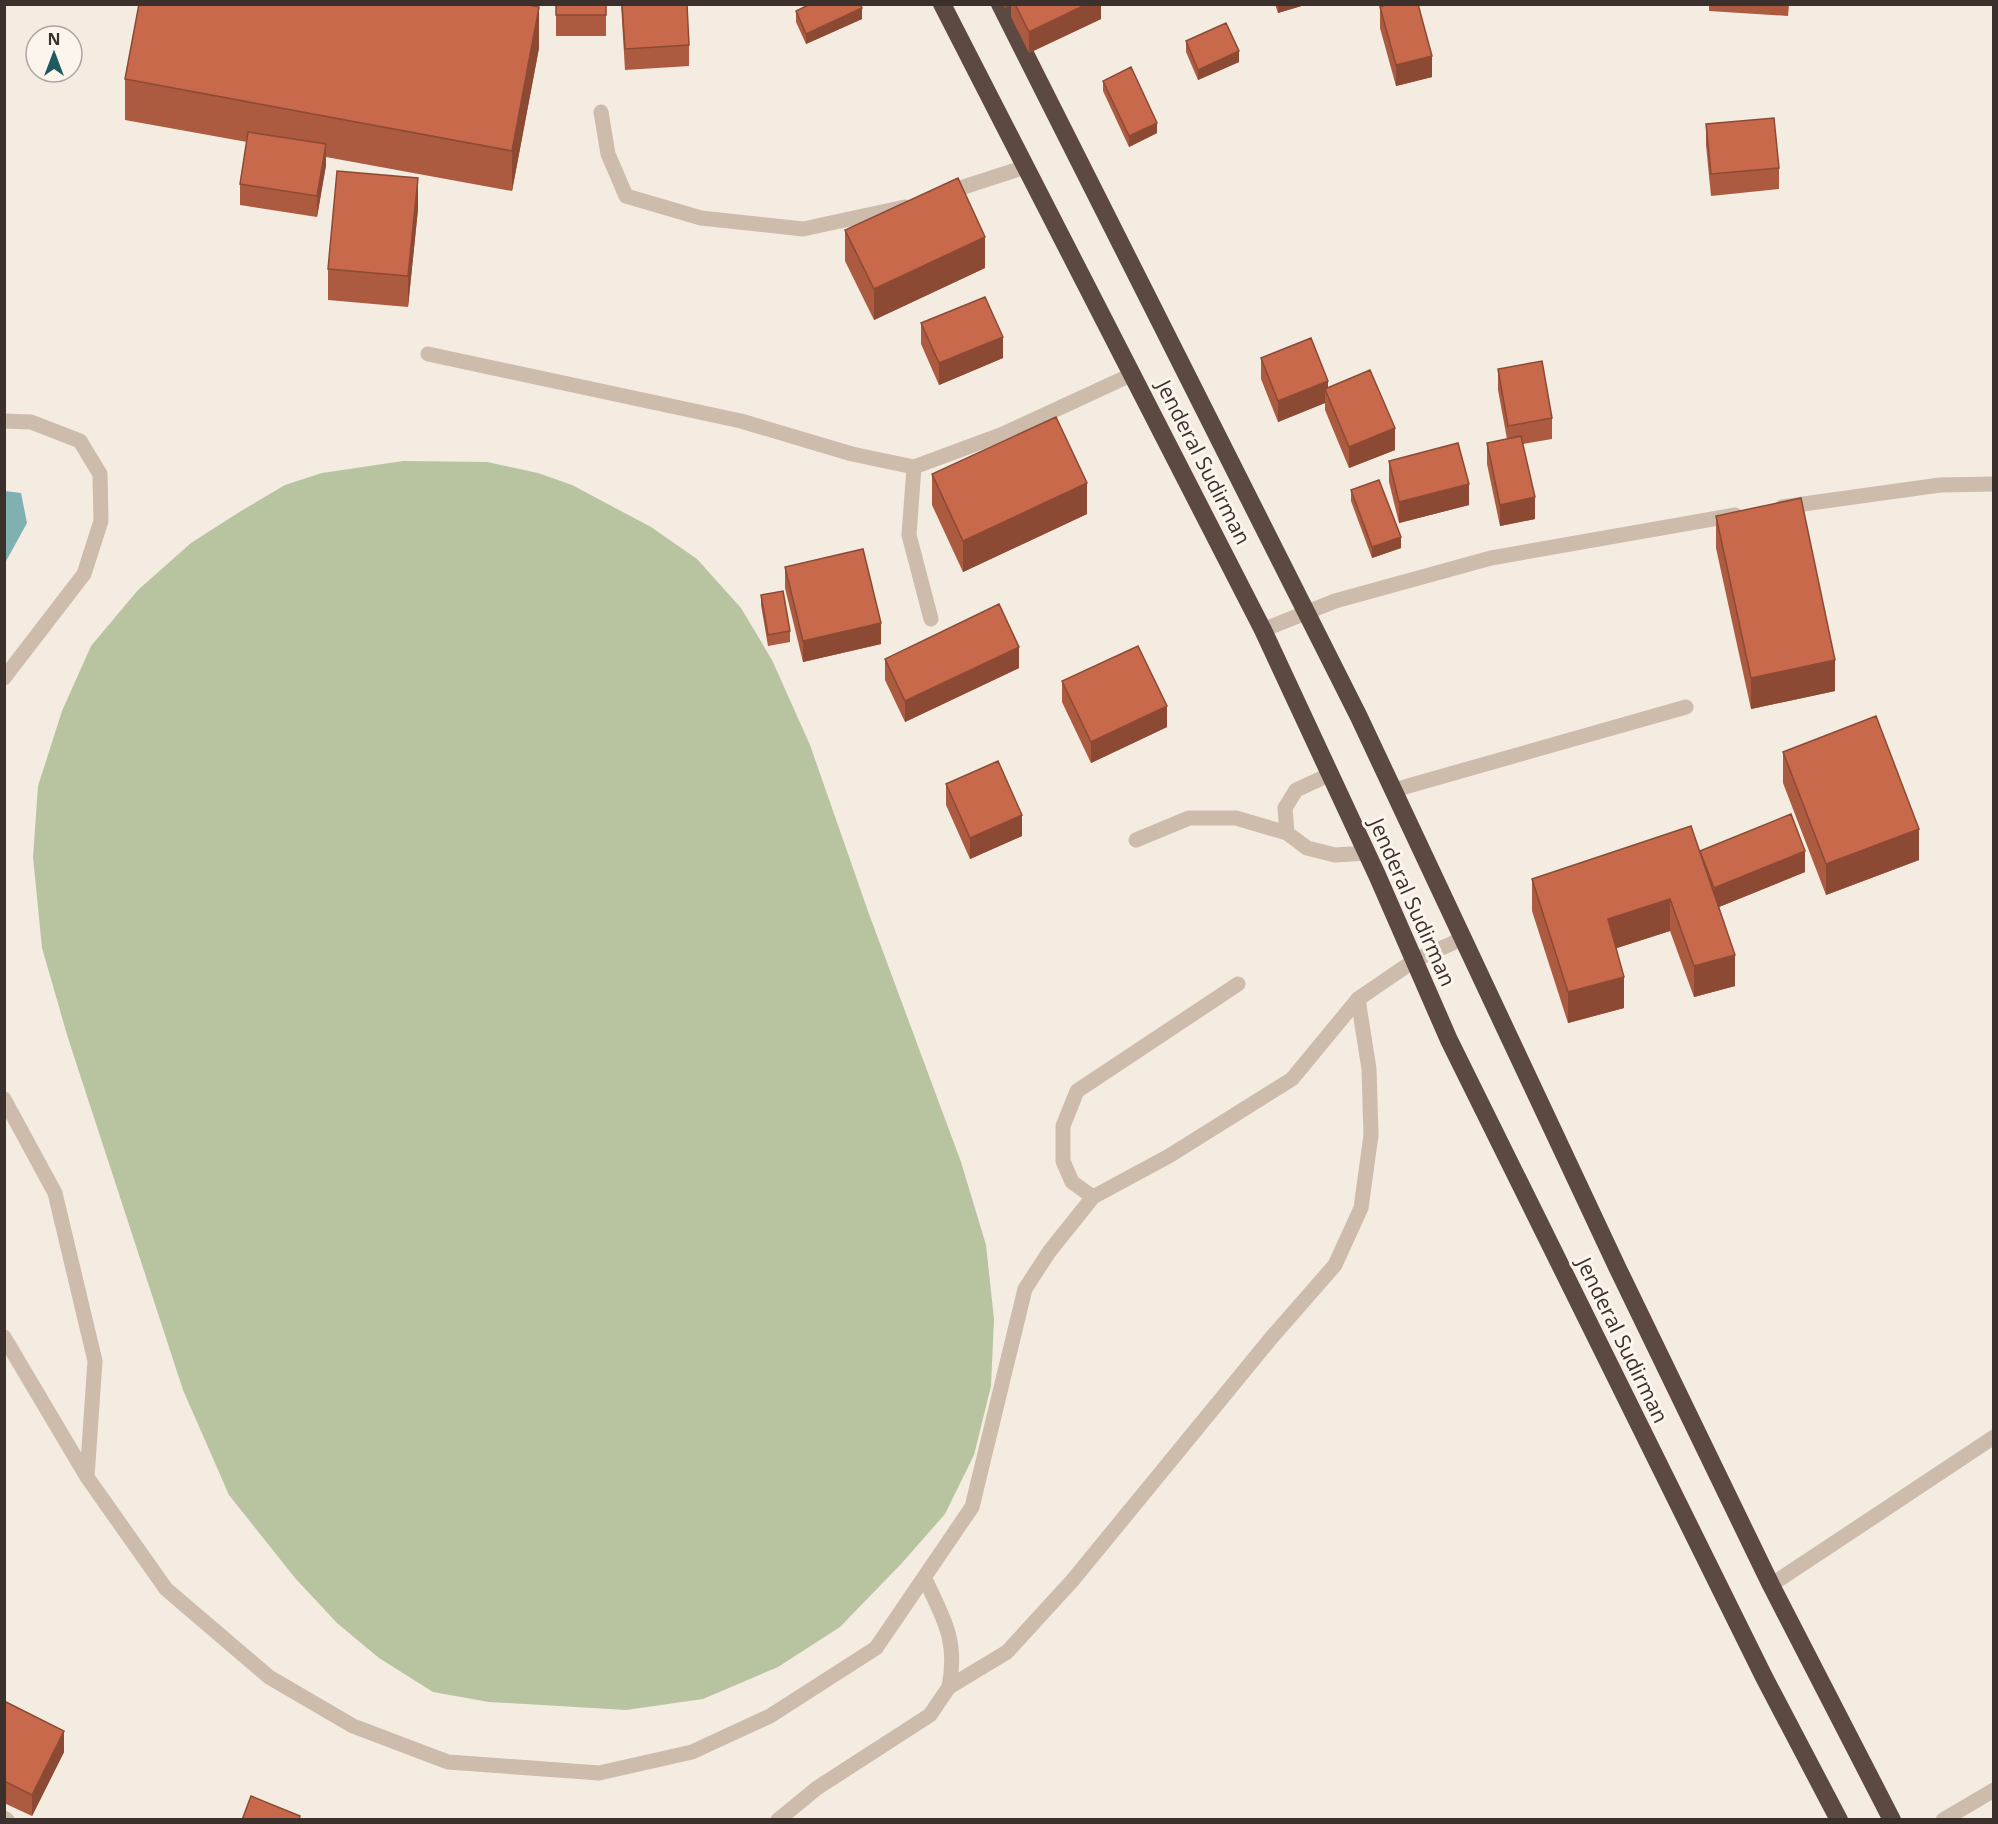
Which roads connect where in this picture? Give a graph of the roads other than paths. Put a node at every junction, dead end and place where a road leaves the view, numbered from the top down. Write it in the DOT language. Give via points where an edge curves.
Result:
graph roads {
  1 [pos="942,4"];
  2 [pos="1000,4"];
  3 [pos="602,112"];
  4 [pos="1025,166"];
  5 [pos="428,354"];
  6 [pos="1133,374"];
  7 [pos="4,421"];
  8 [pos="914,467"];
  9 [pos="1994,484"];
  10 [pos="1769,509"];
  11 [pos="1746,513"];
  12 [pos="1306,611"];
  13 [pos="931,619"];
  14 [pos="1263,630"];
  15 [pos="4,678"];
  16 [pos="1686,707"];
  17 [pos="1331,774"];
  18 [pos="1394,790"];
  19 [pos="1287,833"];
  20 [pos="1136,840"];
  21 [pos="1367,853"];
  22 [pos="1464,938"];
  23 [pos="1415,960"];
  24 [pos="1238,984"];
  25 [pos="1358,999"];
  26 [pos="4,1099"];
  27 [pos="1093,1197"];
  28 [pos="4,1337"];
  29 [pos="1994,1437"];
  30 [pos="87,1476"];
  31 [pos="926,1579"];
  32 [pos="1771,1585"];
  33 [pos="949,1687"];
  34 [pos="1994,1790"];
  35 [pos="778,1820"];
  36 [pos="1839,1820"];
  37 [pos="1893,1820"];
  38 [pos="1943,1820"];
  1 -- 4 [label="highway, Jenderal Sudirman"];
  2 -- 12 [label="highway, Jenderal Sudirman"];
  3 -- 4 [label="street" via="608,154 626,196 701,218 803,229 903,208"];
  4 -- 6 [label="highway, Jenderal Sudirman"];
  5 -- 8 [label="street" via="741,421 852,454"];
  6 -- 8 [label="street" via="1003,434"];
  6 -- 14 [label="highway, Jenderal Sudirman"];
  7 -- 15 [label="street" via="31,422 80,441 100,474 101,521 84,574"];
  8 -- 13 [label="street" via="909,535"];
  9 -- 10 [label="street" via="1940,485"];
  11 -- 12 [label="street" via="1491,558"];
  12 -- 14 [label="street"];
  12 -- 18 [label="highway, Jenderal Sudirman"];
  14 -- 17 [label="highway, Jenderal Sudirman"];
  16 -- 18 [label="street"];
  17 -- 19 [label="street" via="1296,790 1285,808"];
  17 -- 21 [label="highway, Jenderal Sudirman"];
  18 -- 22 [label="highway, Jenderal Sudirman"];
  19 -- 20 [label="street" via="1236,818 1189,818"];
  19 -- 21 [label="street" via="1307,848 1335,855"];
  21 -- 23 [label="highway, Jenderal Sudirman"];
  22 -- 23 [label="street"];
  22 -- 32 [label="highway, Jenderal Sudirman" via="1550,1127"];
  23 -- 25 [label="street"];
  23 -- 36 [label="highway, Jenderal Sudirman" via="1449,1040 1630,1408"];
  24 -- 27 [label="street" via="1077,1091 1063,1126 1063,1161 1072,1182"];
  25 -- 27 [label="street" via="1292,1079 1169,1156"];
  25 -- 33 [label="street" via="1369,1069 1371,1135 1361,1208 1335,1265 1072,1581 1007,1652"];
  26 -- 30 [label="street" via="55,1193 95,1361"];
  27 -- 31 [label="street" via="1049,1251 1025,1289 972,1507"];
  28 -- 30 [label="street"];
  29 -- 32 [label="street"];
  30 -- 31 [label="street" via="166,1589 269,1677 353,1726 448,1762 599,1773 692,1752 770,1716 876,1648"];
  31 -- 33 [label="street" via="950,1632 954,1664"];
  32 -- 37 [label="highway, Jenderal Sudirman"];
  33 -- 35 [label="street" via="930,1715 816,1788"];
  34 -- 38 [label="street"];
}
